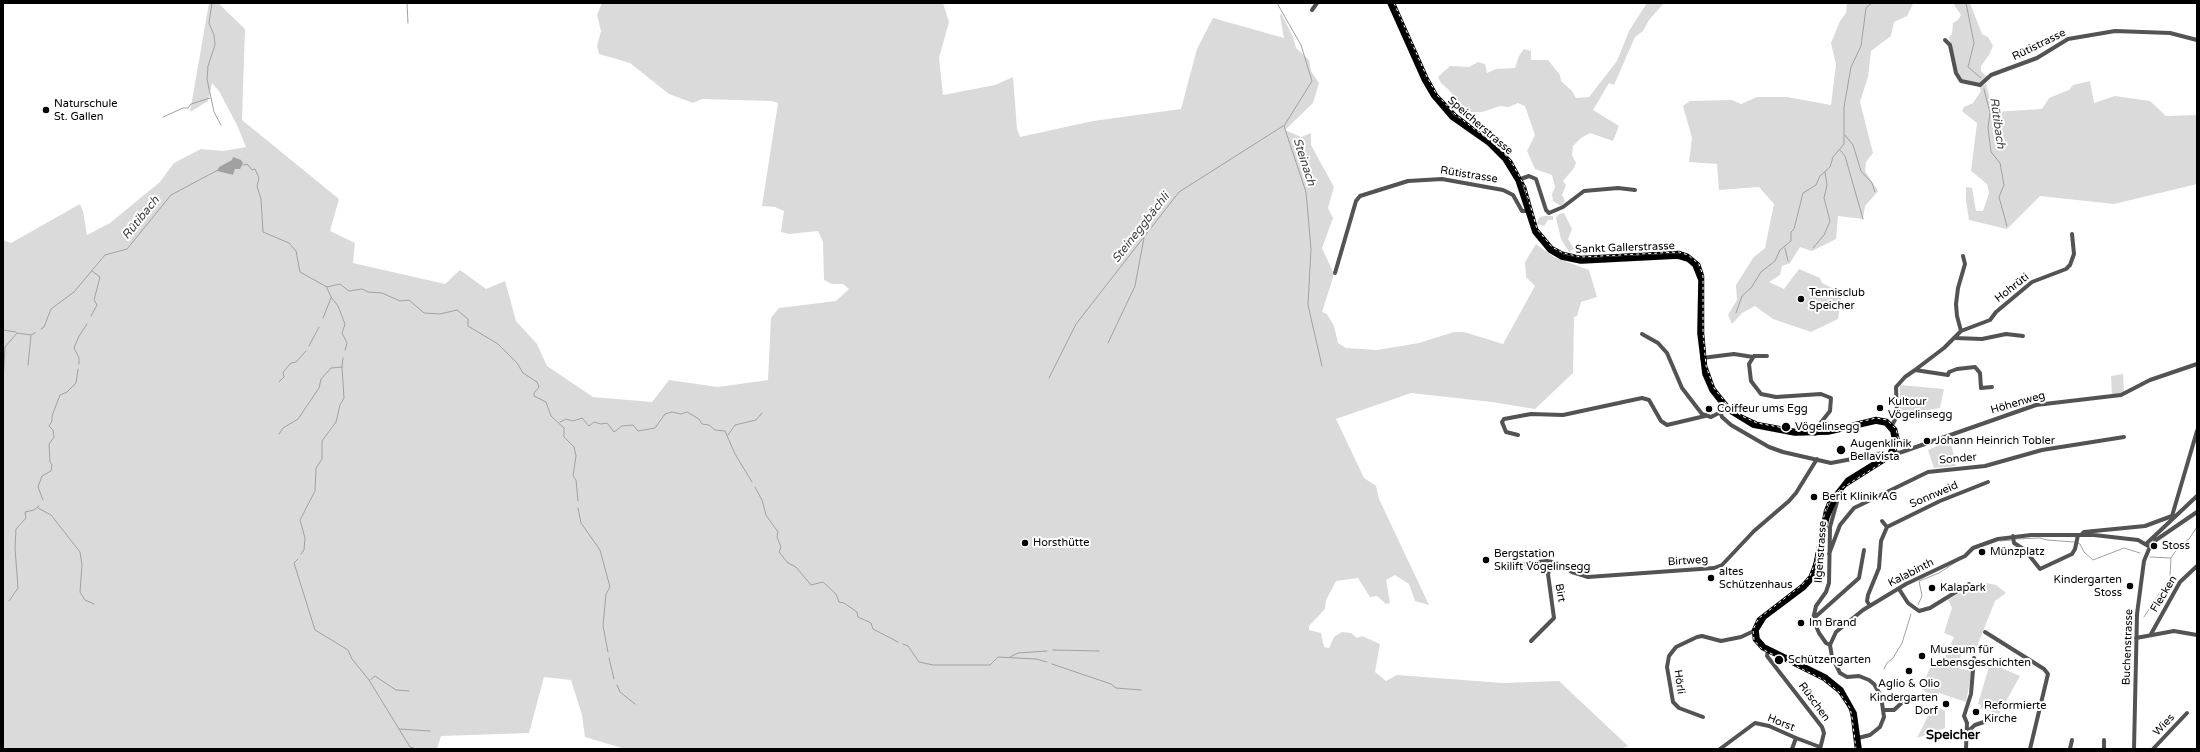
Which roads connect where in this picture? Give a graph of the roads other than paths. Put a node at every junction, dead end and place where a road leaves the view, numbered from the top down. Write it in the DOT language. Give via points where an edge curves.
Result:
graph roads {
  1 [pos="1317,3"];
  2 [pos="1390,3"];
  3 [pos="1312,10"];
  4 [pos="1946,40"];
  5 [pos="2197,40"];
  6 [pos="1518,180"];
  7 [pos="1635,190"];
  8 [pos="1528,211"];
  9 [pos="2072,234"];
  10 [pos="1963,256"];
  11 [pos="1562,257"];
  12 [pos="1335,273"];
  13 [pos="1961,331"];
  14 [pos="1642,334"];
  15 [pos="2023,336"];
  16 [pos="1954,338"];
  17 [pos="1767,356"];
  18 [pos="1753,357"];
  19 [pos="1702,358"];
  20 [pos="2197,364"];
  21 [pos="1915,370"];
  22 [pos="1992,388"];
  23 [pos="1727,410"];
  24 [pos="1721,414"];
  25 [pos="1705,416"];
  26 [pos="1891,427"];
  27 [pos="2197,431"];
  28 [pos="1815,434"];
  29 [pos="1518,435"];
  30 [pos="2124,437"];
  31 [pos="1892,451"];
  32 [pos="1886,457"];
  33 [pos="1817,459"];
  34 [pos="1988,482"];
  35 [pos="2197,496"];
  36 [pos="1834,500"];
  37 [pos="2197,512"];
  38 [pos="2173,517"];
  39 [pos="1882,521"];
  40 [pos="1887,527"];
  41 [pos="2080,535"];
  42 [pos="2013,538"];
  43 [pos="2148,545"];
  44 [pos="1864,550"];
  45 [pos="1829,554"];
  46 [pos="1552,562"];
  47 [pos="1516,565"];
  48 [pos="2197,566"];
  49 [pos="1969,584"];
  50 [pos="1899,589"];
  51 [pos="1870,606"];
  52 [pos="1813,619"];
  53 [pos="1756,630"];
  54 [pos="1985,632"];
  55 [pos="2151,634"];
  56 [pos="2197,635"];
  57 [pos="2136,638"];
  58 [pos="1531,641"];
  59 [pos="1830,645"];
  60 [pos="1768,650"];
  61 [pos="1974,658"];
  62 [pos="1907,698"];
  63 [pos="1884,710"];
  64 [pos="2187,713"];
  65 [pos="1703,717"];
  66 [pos="1984,722"];
  67 [pos="1967,732"];
  68 [pos="1796,738"];
  69 [pos="1858,738"];
  70 [pos="2072,740"];
  71 [pos="2104,740"];
  72 [pos="1820,748"];
  73 [pos="1720,749"];
  74 [pos="1792,749"];
  75 [pos="1859,749"];
  76 [pos="1966,749"];
  77 [pos="2030,749"];
  78 [pos="2070,749"];
  79 [pos="2104,749"];
  80 [pos="2134,749"];
  81 [pos="2153,749"];
  1 -- 3 [label="street"];
  2 -- 6 [label="main road, Speicherstrasse" via="1434,96 1452,116 1500,153"];
  4 -- 5 [label="street, Rütistrasse" via="1950,45 1958,77 1966,83 1980,85 1992,75 2037,58 2068,39 2115,31 2170,33"];
  6 -- 7 [label="street" via="1529,176 1535,178 1549,213 1563,207 1584,191 1618,188"];
  6 -- 8 [label="main road, Speicherstrasse"];
  8 -- 11 [label="main road, Speicherstrasse" via="1537,237 1550,250"];
  8 -- 12 [label="street, Rütistrasse" via="1522,211 1513,195 1503,190 1442,179 1408,181 1360,196 1356,201"];
  9 -- 13 [label="street, Hohrüti" via="2074,254 2070,266 2032,282 1996,312 1988,322 1978,323"];
  10 -- 13 [label="street" via="1965,264 1956,304"];
  11 -- 19 [label="main road, Sankt Gallerstrasse" via="1581,261 1678,256 1692,262 1698,269 1700,278"];
  13 -- 16 [label="street, Hohrüti"];
  14 -- 25 [label="street" via="1658,343 1667,352 1682,388"];
  15 -- 16 [label="street" via="2006,334 1982,339"];
  16 -- 21 [label="street, Hohrüti"];
  17 -- 18 [label="street"];
  18 -- 19 [label="street" via="1734,354"];
  18 -- 28 [label="street" via="1749,364 1750,375 1758,391 1764,396 1821,394 1831,398 1830,411 1815,430"];
  19 -- 23 [label="main road, Sankt Gallerstrasse" via="1710,386"];
  20 -- 31 [label="street, Höhenweg" via="2150,380 2121,395 2036,405 1899,453"];
  21 -- 22 [label="street" via="1948,375 1957,369 1975,367 1980,373 1982,388"];
  21 -- 26 [label="street, Hohrüti" via="1896,387 1897,416"];
  23 -- 24 [label="street"];
  23 -- 28 [label="main road, Sankt Gallerstrasse" via="1758,426"];
  24 -- 25 [label="street"];
  24 -- 33 [label="street" via="1731,425 1769,447"];
  25 -- 29 [label="street" via="1671,425 1665,424 1645,398 1559,415 1531,414 1504,419 1502,422 1506,432"];
  26 -- 28 [label="main road, Sankt Gallerstrasse" via="1883,422 1872,421"];
  26 -- 31 [label="main road" via="1895,438"];
  27 -- 38 [label="street"];
  30 -- 45 [label="street, Sonder" via="2042,450 1985,466 1934,470 1923,474 1854,508 1840,525"];
  31 -- 32 [label="main road"];
  32 -- 33 [label="street" via="1882,453 1831,463"];
  32 -- 36 [label="main road" via="1848,480"];
  33 -- 46 [label="street, Birtweg" via="1796,493 1722,565 1714,568 1588,577"];
  34 -- 40 [label="street, Sonnweid" via="1940,501"];
  35 -- 38 [label="street"];
  36 -- 45 [label="street, Ilgenstrasse" via="1837,502 1830,522"];
  36 -- 53 [label="main road" via="1825,524 1813,577 1804,587 1764,617"];
  37 -- 43 [label="street"];
  38 -- 41 [label="street" via="2146,526 2084,532"];
  38 -- 43 [label="street"];
  39 -- 40 [label="street"];
  40 -- 51 [label="street" via="1881,542 1880,568 1868,595 1867,601"];
  41 -- 42 [label="street, Kalabinth"];
  41 -- 42 [label="street" via="2074,552 2040,569 2025,550 2014,544"];
  41 -- 43 [label="street, Kalabinth" via="2138,540"];
  42 -- 50 [label="street, Kalabinth" via="1983,544 1965,556"];
  43 -- 57 [label="street, Buchenstrasse" via="2142,573"];
  44 -- 52 [label="street" via="1859,578"];
  45 -- 52 [label="street, Ilgenstrasse" via="1829,583 1816,606"];
  46 -- 47 [label="street, Birtweg" via="1537,561"];
  46 -- 58 [label="street, Birt" via="1548,574 1554,618"];
  48 -- 55 [label="street, Flecken" via="2177,587"];
  49 -- 50 [label="street" via="1930,608 1919,611 1908,603"];
  50 -- 51 [label="street, Kalabinth"];
  51 -- 59 [label="street, Kalabinth" via="1836,632"];
  52 -- 59 [label="street" via="1819,634"];
  53 -- 60 [label="main road" via="1759,642"];
  53 -- 65 [label="street, Hörli" via="1742,637 1721,641 1696,637 1676,647 1669,656 1667,667 1673,702 1679,708"];
  54 -- 77 [label="street" via="2048,674"];
  55 -- 56 [label="street" via="2174,631"];
  55 -- 57 [label="street"];
  57 -- 80 [label="street, Buchenstrasse"];
  59 -- 63 [label="street" via="1832,657 1840,673 1847,677 1859,676 1869,680 1877,689"];
  60 -- 69 [label="main road" via="1825,678 1842,690 1854,713"];
  60 -- 72 [label="street, Rüschen" via="1767,656 1818,721 1824,733"];
  61 -- 67 [label="street" via="1971,694 1964,716"];
  62 -- 63 [label="street" via="1894,710"];
  63 -- 69 [label="street" via="1878,730"];
  64 -- 81 [label="street, Wies"];
  66 -- 67 [label="street"];
  67 -- 76 [label="street"];
  68 -- 72 [label="street, Rüschen"];
  68 -- 73 [label="street, Horst" via="1755,723"];
  68 -- 74 [label="street"];
  69 -- 75 [label="main road"];
  70 -- 78 [label="street"];
  71 -- 79 [label="street"];
}
